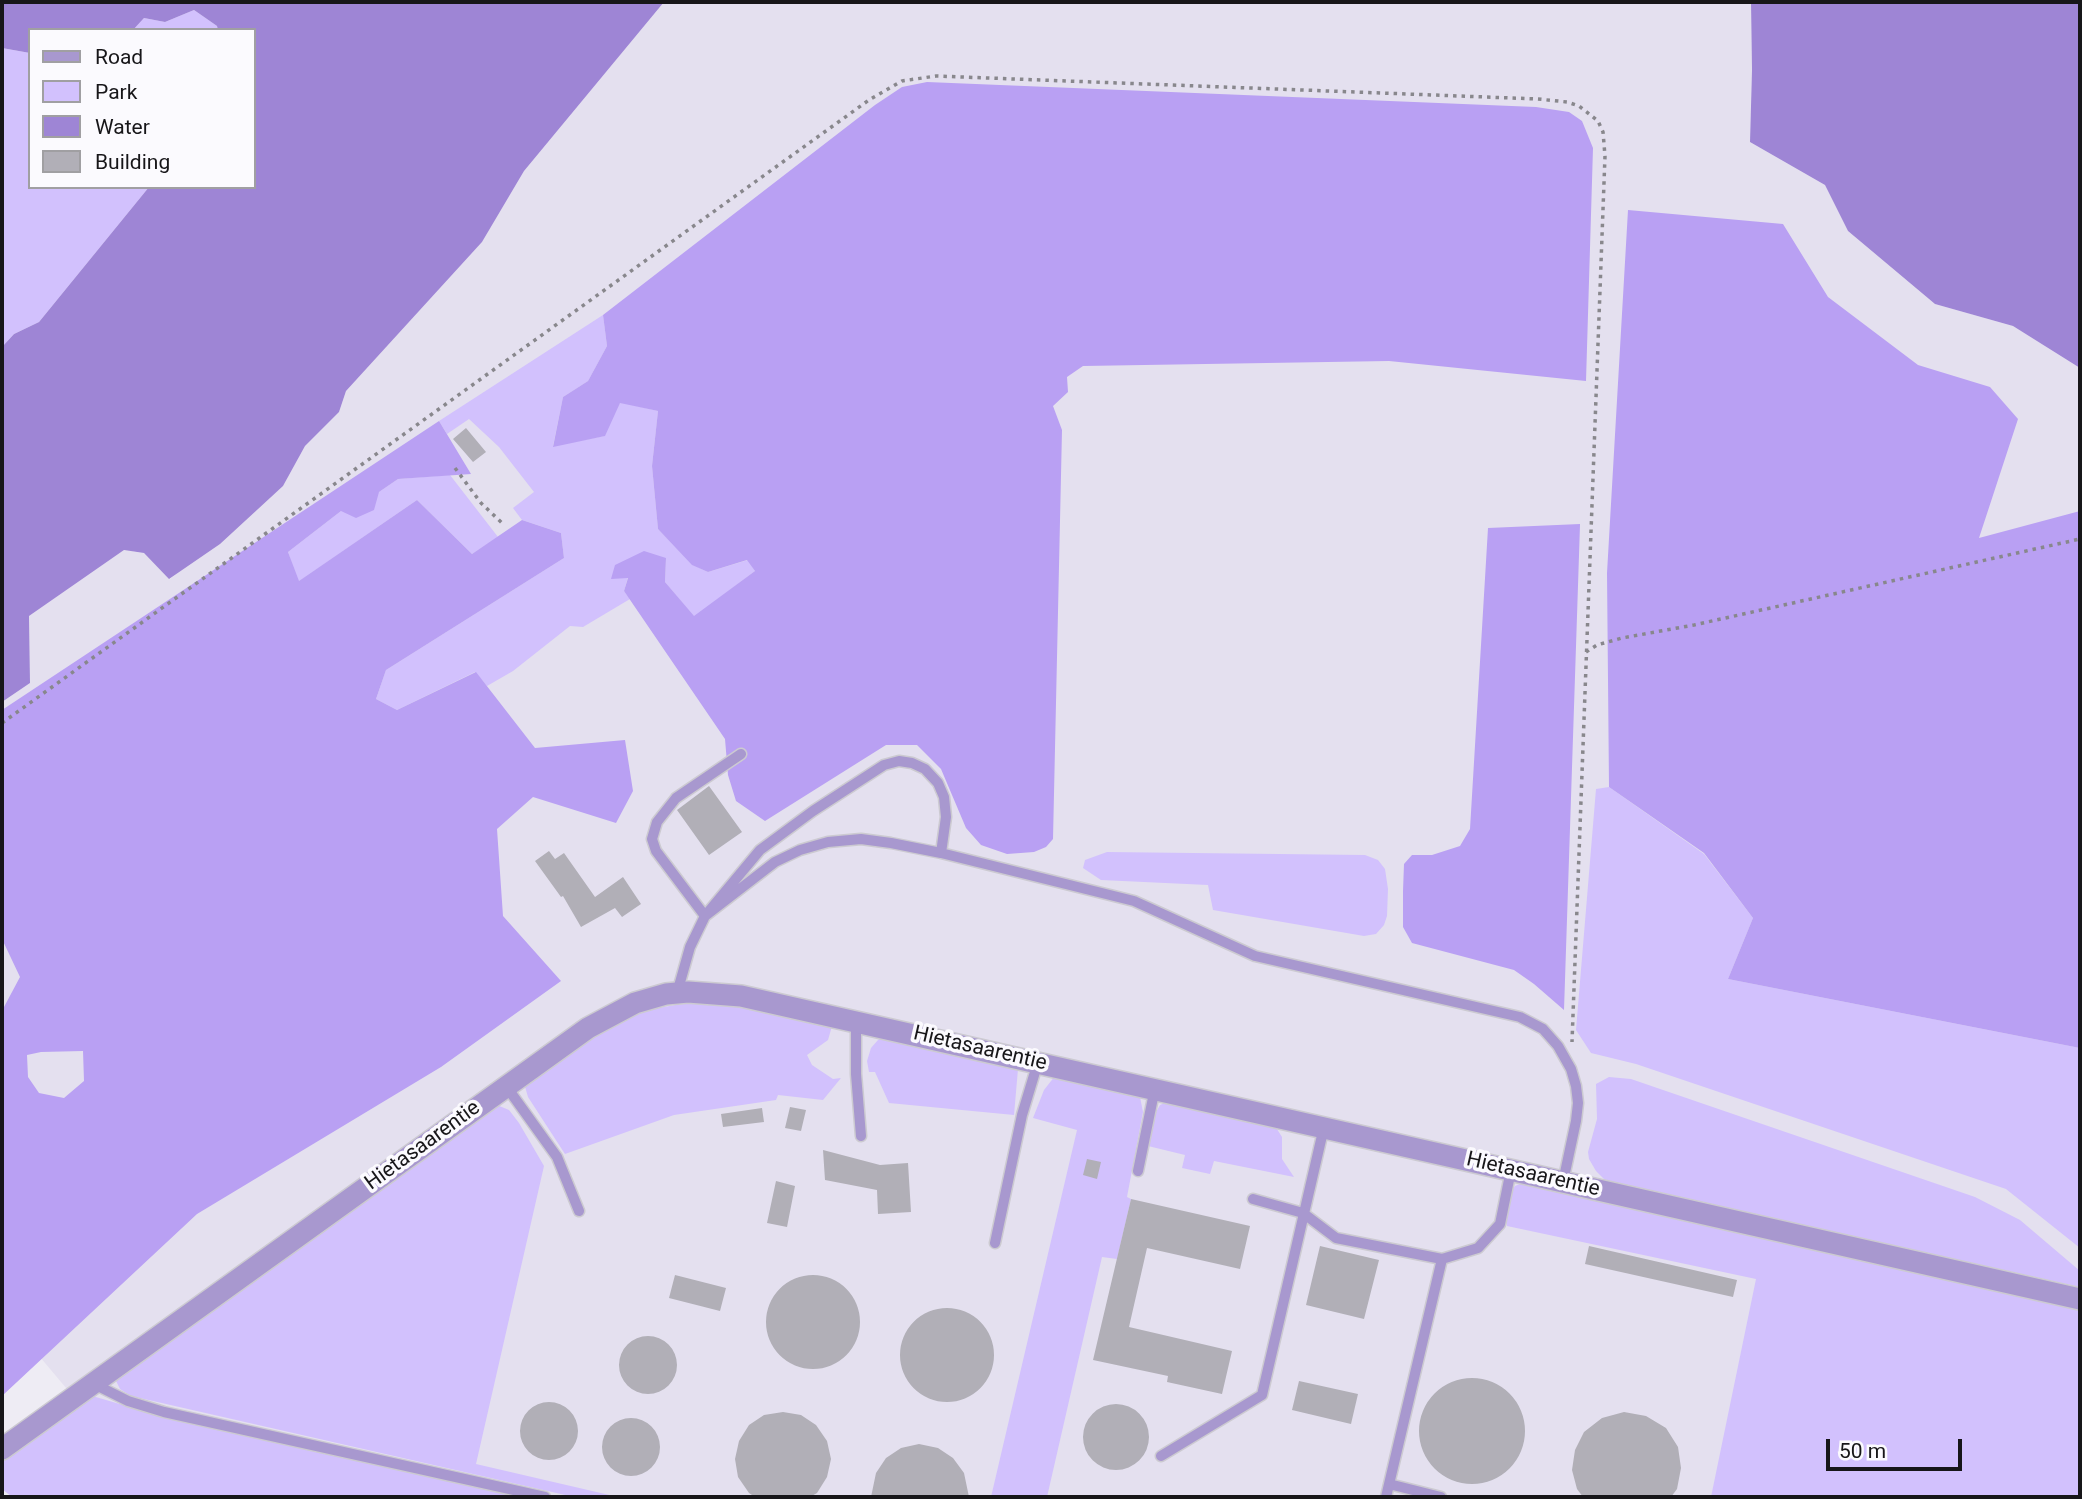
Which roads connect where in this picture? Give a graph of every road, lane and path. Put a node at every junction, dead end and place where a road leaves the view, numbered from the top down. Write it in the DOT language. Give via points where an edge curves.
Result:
graph roads {
  1 [pos="455,468"];
  2 [pos="502,523"];
  3 [pos="2080,539"];
  4 [pos="1586,652"];
  5 [pos="2,723"];
  6 [pos="741,754"];
  7 [pos="941,853"];
  8 [pos="705,916"];
  9 [pos="677,993"];
  10 [pos="856,1021"];
  11 [pos="1038,1062"];
  12 [pos="1571,1069"];
  13 [pos="506,1086"];
  14 [pos="1154,1088"];
  15 [pos="1324,1127"];
  16 [pos="861,1136"];
  17 [pos="1511,1170"];
  18 [pos="1138,1171"];
  19 [pos="1563,1182"];
  20 [pos="1253,1199"];
  21 [pos="579,1211"];
  22 [pos="1303,1213"];
  23 [pos="995,1243"];
  24 [pos="1442,1259"];
  25 [pos="2080,1299"];
  26 [pos="94,1384"];
  27 [pos="2,1449"];
  28 [pos="1161,1456"];
  29 [pos="1389,1484"];
  30 [pos="545,1497"];
  31 [pos="1386,1497"];
  32 [pos="1441,1497"];
  1 -- 2 [label="path"];
  3 -- 4 [label="path" via="1622,638"];
  4 -- 5 [label="path" via="1605,156 1603,132 1590,113 1567,102 1538,99 936,76 902,81 869,100"];
  4 -- 12 [label="path"];
  6 -- 8 [label="lane" via="676,798 657,822 652,839 656,851"];
  7 -- 8 [label="lane" via="861,839 828,842 775,862"];
  7 -- 8 [label="lane" via="946,817 938,783 912,763 884,765 760,850"];
  7 -- 12 [label="lane" via="1134,901 1255,956 1520,1017 1543,1029"];
  8 -- 9 [label="lane" via="690,947"];
  9 -- 10 [label="street, Hietasaarentie" via="741,996"];
  9 -- 13 [label="street, Hietasaarentie" via="645,999 606,1017"];
  10 -- 11 [label="street, Hietasaarentie"];
  10 -- 16 [label="lane"];
  11 -- 14 [label="street, Hietasaarentie"];
  11 -- 23 [label="lane"];
  12 -- 19 [label="lane" via="1578,1103"];
  13 -- 21 [label="lane" via="557,1157"];
  13 -- 26 [label="street, Hietasaarentie"];
  14 -- 15 [label="street, Hietasaarentie"];
  14 -- 18 [label="lane"];
  15 -- 17 [label="street, Hietasaarentie"];
  15 -- 22 [label="lane"];
  17 -- 19 [label="street, Hietasaarentie"];
  17 -- 24 [label="lane" via="1500,1224 1478,1248"];
  19 -- 25 [label="street, Hietasaarentie"];
  20 -- 22 [label="lane"];
  22 -- 24 [label="lane" via="1336,1238"];
  22 -- 28 [label="lane" via="1262,1395"];
  24 -- 29 [label="lane"];
  26 -- 27 [label="street, Hietasaarentie"];
  26 -- 30 [label="lane" via="164,1412"];
  29 -- 31 [label="lane"];
  29 -- 32 [label="lane"];
}
